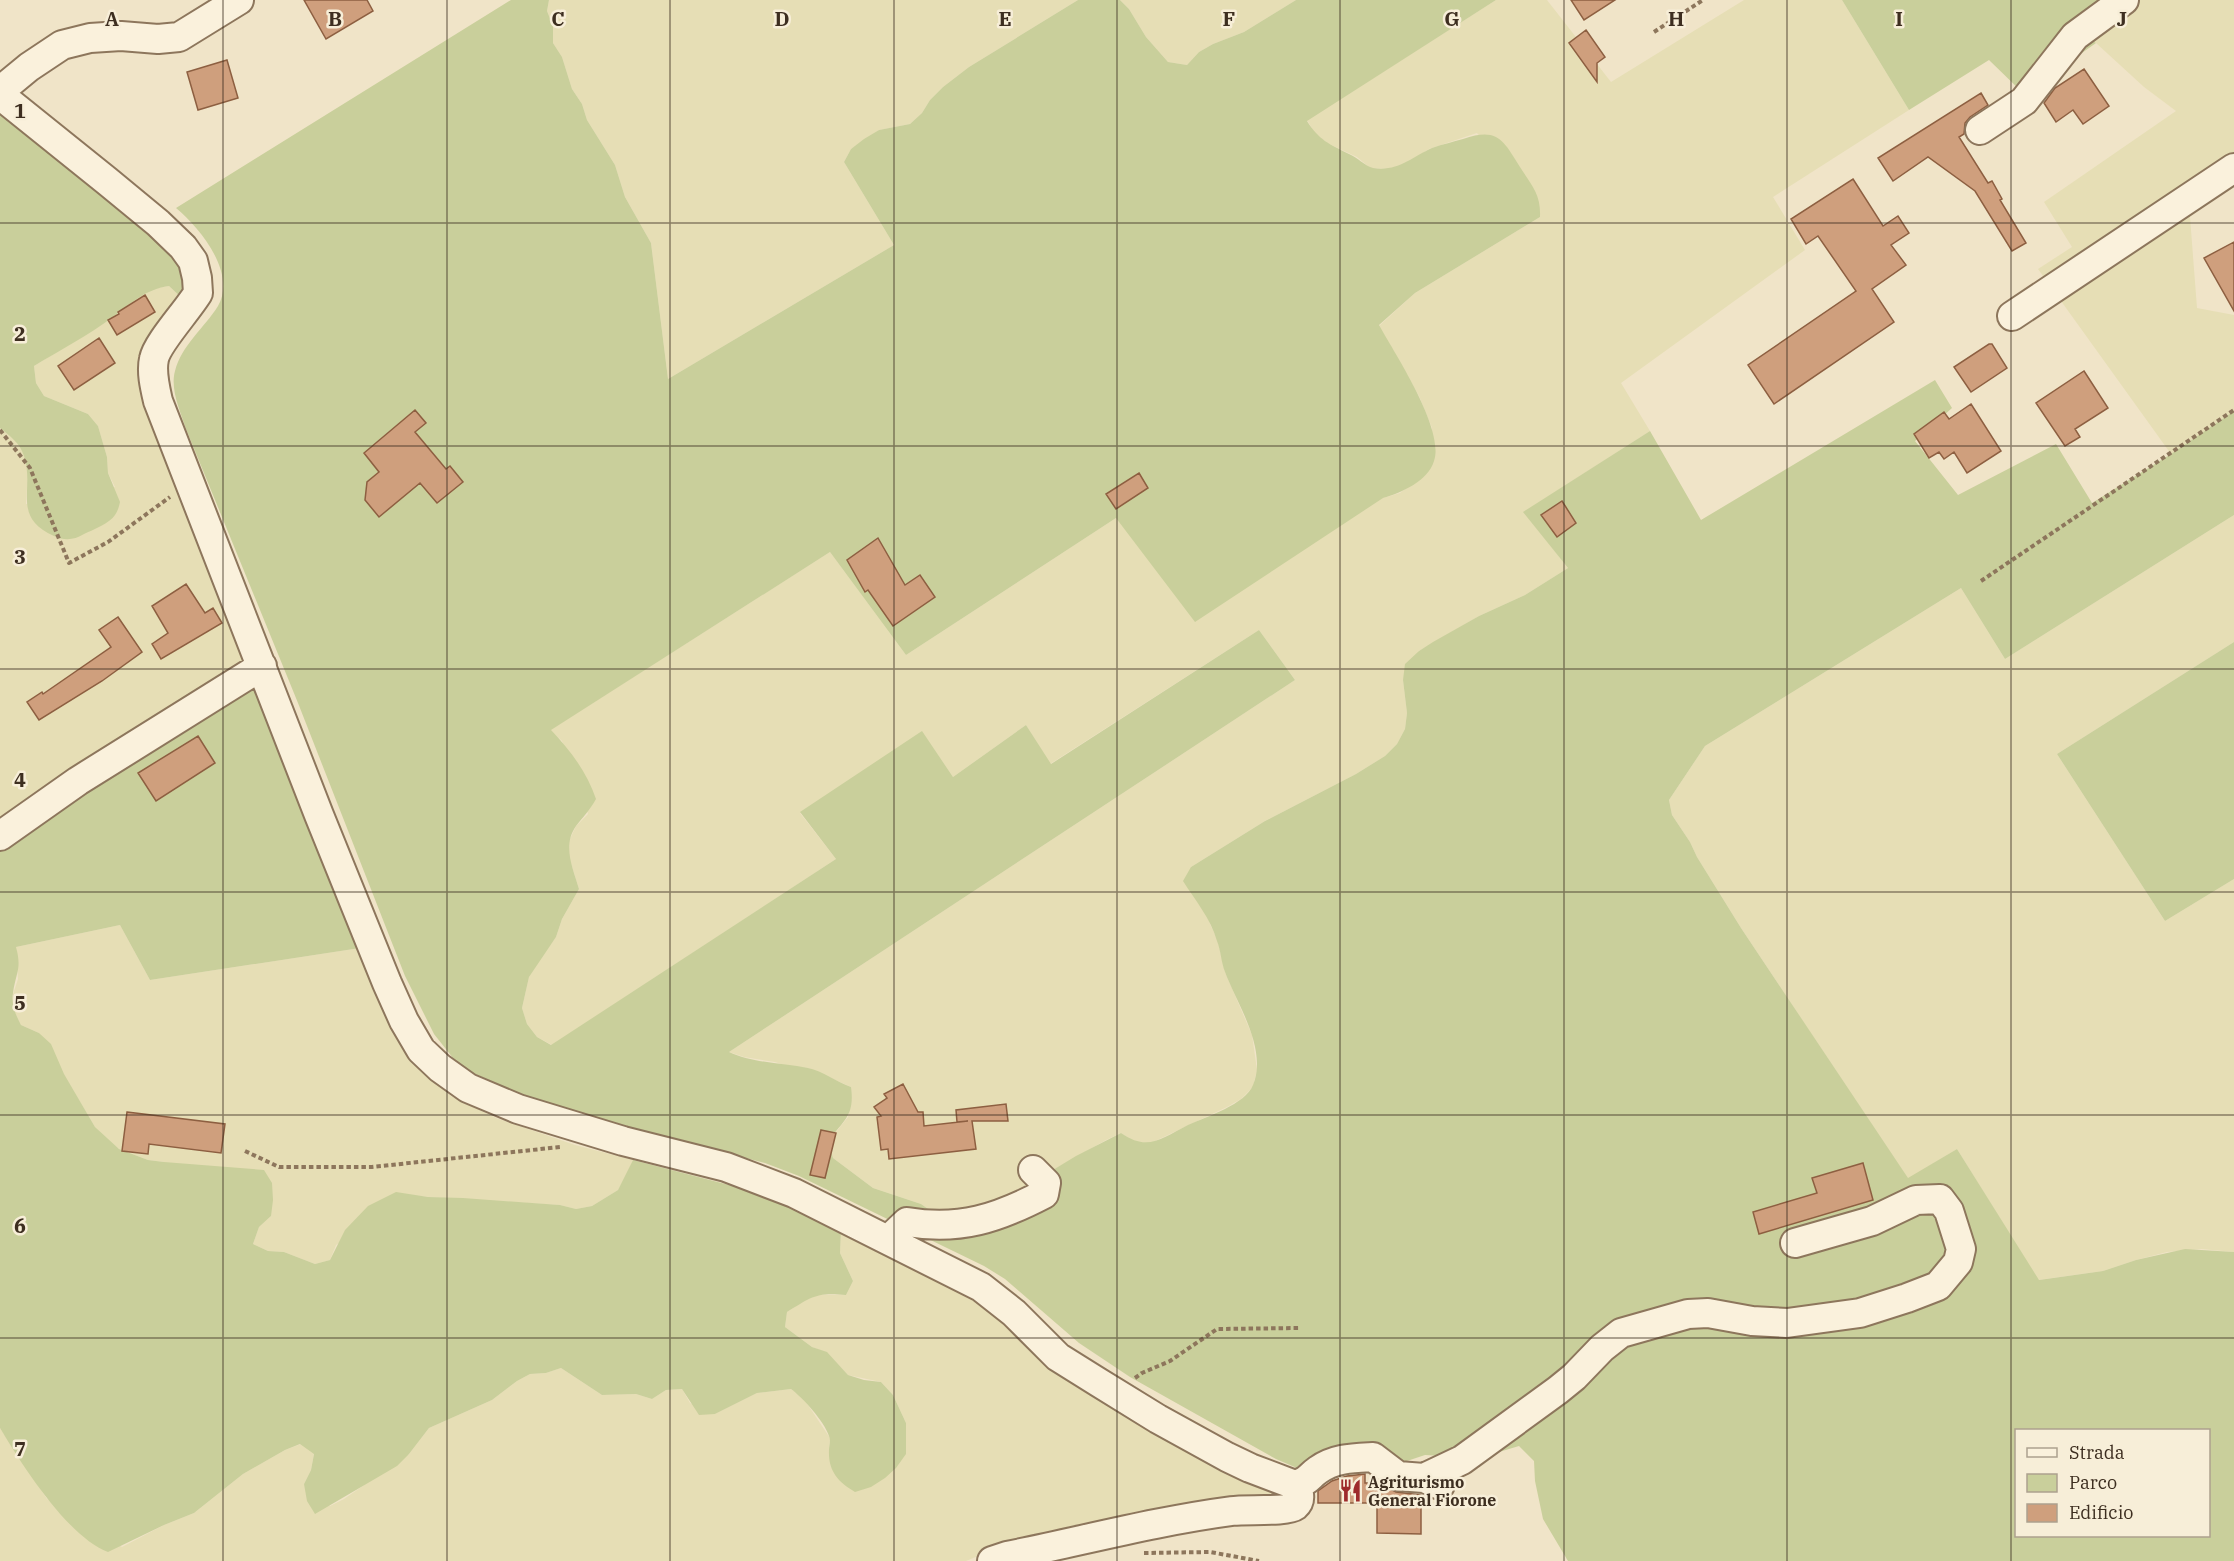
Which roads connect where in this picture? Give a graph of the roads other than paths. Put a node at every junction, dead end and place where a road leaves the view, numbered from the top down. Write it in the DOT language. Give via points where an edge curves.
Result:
graph roads {
  1 [pos="238,0"];
  2 [pos="2124,0"];
  3 [pos="0,93"];
  4 [pos="1980,130"];
  5 [pos="2234,168"];
  6 [pos="2013,316"];
  7 [pos="262,666"];
  8 [pos="0,836"];
  9 [pos="1033,1170"];
  10 [pos="888,1240"];
  11 [pos="1795,1243"];
  12 [pos="1295,1485"];
  13 [pos="992,1561"];
  1 -- 3 [label="street" via="179,37 90,38 62,45"];
  2 -- 4 [label="street" via="2075,36 2024,101"];
  3 -- 7 [label="street" via="158,223 193,261 198,293 160,343 154,359 154,379 158,401 189,484"];
  5 -- 6 [label="street"];
  7 -- 8 [label="street" via="78,781"];
  7 -- 10 [label="street" via="392,993 421,1050 440,1068 468,1088 518,1108 763,1180"];
  9 -- 10 [label="street" via="1046,1183 1044,1194 1019,1207 975,1223 930,1226 907,1222"];
  10 -- 12 [label="street" via="981,1287 1058,1357 1115,1392 1250,1468"];
  11 -- 12 [label="street" via="1872,1221 1916,1200 1940,1199 1949,1211 1961,1249 1958,1262 1938,1286 1860,1313 1787,1323 1688,1314 1621,1333 1558,1390 1432,1481 1398,1476 1373,1457 1334,1461 1316,1471 1307,1482"];
  12 -- 13 [label="street" via="1299,1500 1285,1510 1234,1510 1197,1516"];
}
